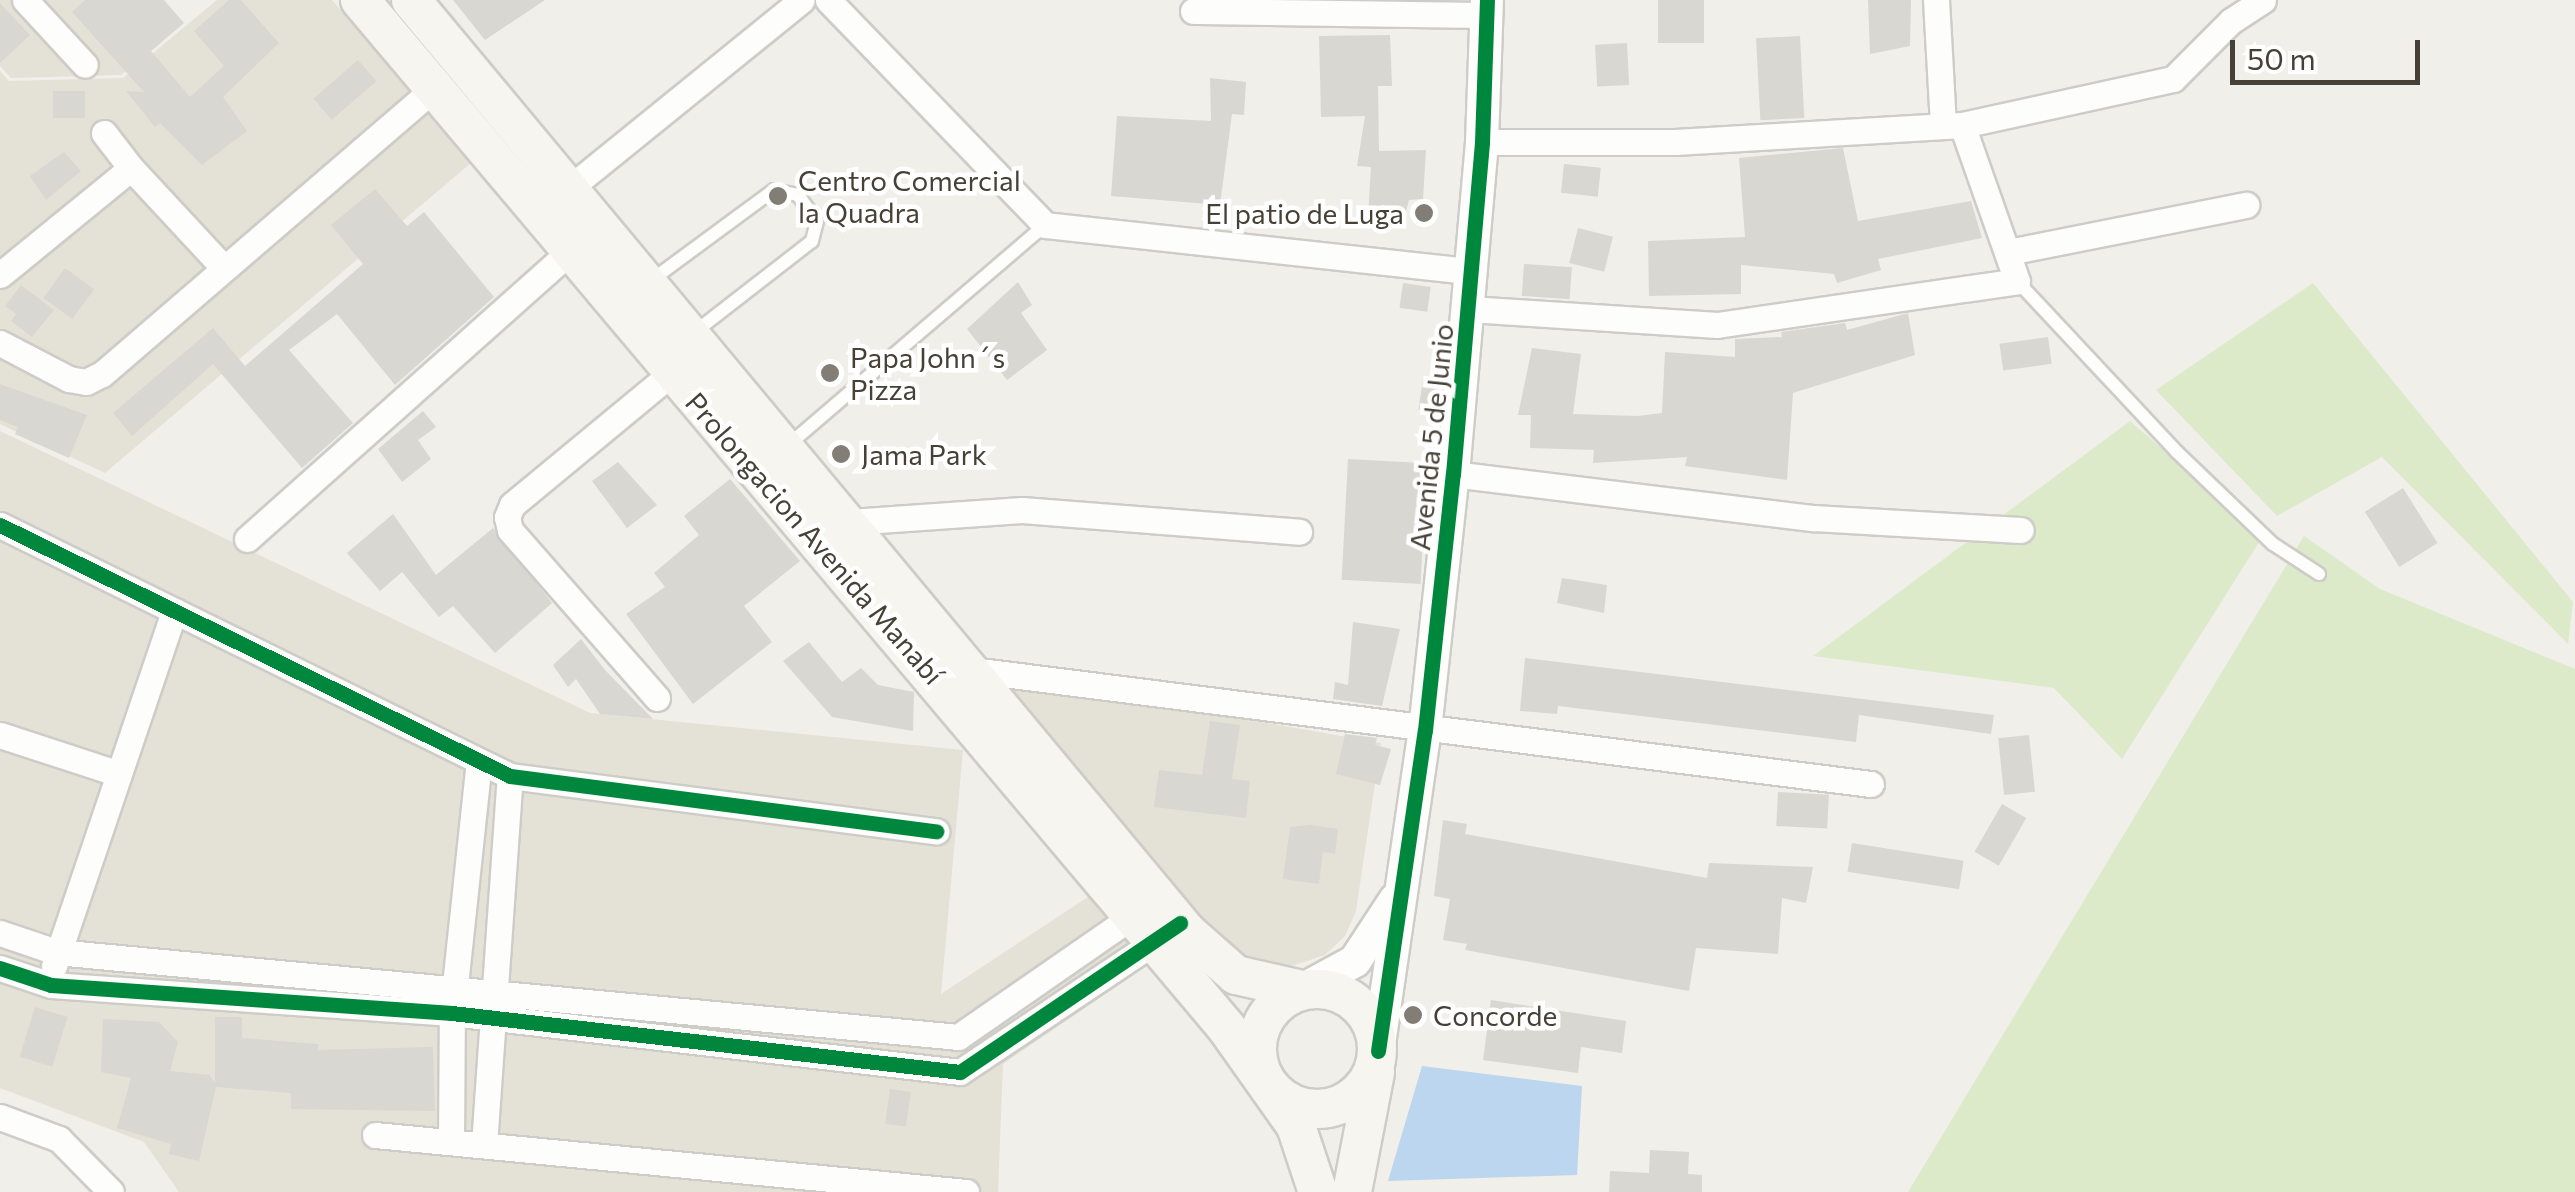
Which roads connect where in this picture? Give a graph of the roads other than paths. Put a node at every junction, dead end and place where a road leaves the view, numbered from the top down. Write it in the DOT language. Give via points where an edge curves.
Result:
graph roads {
  1 [pos="25,0"];
  2 [pos="360,0"];
  3 [pos="411,0"];
  4 [pos="802,0"];
  5 [pos="828,0"];
  6 [pos="1936,0"];
  7 [pos="2263,0"];
  8 [pos="1487,7"];
  9 [pos="1193,11"];
  10 [pos="85,65"];
  11 [pos="435,88"];
  12 [pos="1953,125"];
  13 [pos="104,134"];
  14 [pos="1482,142"];
  15 [pos="131,168"];
  16 [pos="555,200"];
  17 [pos="2246,205"];
  18 [pos="1045,225"];
  19 [pos="584,239"];
  20 [pos="2008,252"];
  21 [pos="223,266"];
  22 [pos="1470,271"];
  23 [pos="0,274"];
  24 [pos="2017,281"];
  25 [pos="646,284"];
  26 [pos="1469,308"];
  27 [pos="690,335"];
  28 [pos="0,342"];
  29 [pos="673,372"];
  30 [pos="772,460"];
  31 [pos="1454,474"];
  32 [pos="0,525"];
  33 [pos="2022,530"];
  34 [pos="834,532"];
  35 [pos="1299,532"];
  36 [pos="247,540"];
  37 [pos="2320,574"];
  38 [pos="174,611"];
  39 [pos="972,670"];
  40 [pos="657,698"];
  41 [pos="1426,730"];
  42 [pos="0,735"];
  43 [pos="479,762"];
  44 [pos="116,773"];
  45 [pos="510,776"];
  46 [pos="1871,784"];
  47 [pos="936,831"];
  48 [pos="1406,878"];
  49 [pos="1157,920"];
  50 [pos="0,934"];
  51 [pos="56,952"];
  52 [pos="0,968"];
  53 [pos="50,985"];
  54 [pos="1302,990"];
  55 [pos="454,1001"];
  56 [pos="491,1006"];
  57 [pos="1377,1058"];
  58 [pos="1269,1085"];
  59 [pos="0,1117"];
  60 [pos="375,1135"];
  61 [pos="451,1142"];
  62 [pos="484,1145"];
  63 [pos="110,1192"];
  64 [pos="966,1192"];
  65 [pos="1318,1192"];
  66 [pos="1352,1192"];
  1 -- 10 [label="street"];
  2 -- 11 [label="main road, Prolongacion Avenida Manabí"];
  3 -- 16 [label="main road, Prolongacion Avenida Manabí"];
  4 -- 16 [label="street"];
  5 -- 18 [label="street"];
  6 -- 12 [label="street"];
  7 -- 12 [label="street" via="2231,21 2173,79"];
  8 -- 9 [label="street"];
  8 -- 14 [label="street, Avenida 5 de Junio"];
  11 -- 16 [label="main road, Prolongacion Avenida Manabí"];
  11 -- 21 [label="street"];
  12 -- 14 [label="street" via="1676,142"];
  12 -- 20 [label="street"];
  13 -- 15 [label="street"];
  14 -- 22 [label="street, Avenida 5 de Junio"];
  15 -- 21 [label="street"];
  15 -- 23 [label="street"];
  16 -- 19 [label="main road, Prolongacion Avenida Manabí"];
  17 -- 20 [label="street"];
  18 -- 22 [label="street"];
  18 -- 30 [label="lane"];
  19 -- 25 [label="main road, Prolongacion Avenida Manabí"];
  19 -- 29 [label="main road, Prolongacion Avenida Manabí"];
  19 -- 36 [label="street"];
  20 -- 24 [label="street"];
  21 -- 28 [label="street" via="86,382"];
  22 -- 26 [label="street, Avenida 5 de Junio"];
  24 -- 26 [label="street" via="1717,325"];
  24 -- 37 [label="lane" via="2273,544"];
  25 -- 27 [label="main road, Prolongacion Avenida Manabí"];
  25 -- 27 [label="lane" via="774,190 798,195 817,222 812,241"];
  26 -- 31 [label="street, Avenida 5 de Junio"];
  27 -- 30 [label="main road, Prolongacion Avenida Manabí"];
  29 -- 30 [label="main road, Prolongacion Avenida Manabí"];
  29 -- 40 [label="street" via="512,505 507,517 510,530"];
  30 -- 34 [label="main road, Prolongacion Avenida Manabí"];
  31 -- 33 [label="street" via="1813,518"];
  31 -- 41 [label="street, Avenida 5 de Junio"];
  32 -- 38 [label="street"];
  34 -- 35 [label="street" via="1022,510"];
  34 -- 39 [label="main road, Prolongacion Avenida Manabí"];
  34 -- 49 [label="main road, Prolongacion Avenida Manabí"];
  38 -- 43 [label="street"];
  38 -- 44 [label="street"];
  39 -- 41 [label="street"];
  39 -- 49 [label="main road, Prolongacion Avenida Manabí"];
  41 -- 46 [label="street"];
  41 -- 48 [label="street, Avenida 5 de Junio"];
  42 -- 44 [label="street"];
  43 -- 45 [label="street"];
  43 -- 55 [label="street"];
  44 -- 51 [label="street"];
  45 -- 47 [label="street"];
  45 -- 56 [label="street"];
  48 -- 54 [label="street" via="1355,961"];
  48 -- 57 [label="street, Avenida 5 de Junio"];
  49 -- 54 [label="main road, Prolongacion Avenida Manabí" via="1236,975"];
  49 -- 56 [label="street" via="958,1037"];
  49 -- 56 [label="street" via="960,1072"];
  49 -- 58 [label="main road, Prolongacion Avenida Manabí"];
  50 -- 51 [label="street"];
  51 -- 53 [label="street"];
  51 -- 55 [label="street"];
  52 -- 53 [label="street"];
  53 -- 55 [label="street"];
  54 -- 57 [label="main road" via="1330,990 1355,1002 1372,1023"];
  54 -- 58 [label="main road" via="1278,1003 1261,1026 1257,1053"];
  55 -- 56 [label="street"];
  55 -- 61 [label="street"];
  56 -- 62 [label="street"];
  57 -- 58 [label="main road" via="1363,1090 1339,1106 1297,1106"];
  57 -- 66 [label="main road"];
  58 -- 65 [label="main road, Prolongacion Avenida Manabí" via="1301,1138"];
  59 -- 63 [label="street" via="58,1138"];
  60 -- 61 [label="street"];
  61 -- 62 [label="street"];
  62 -- 64 [label="street"];
}
